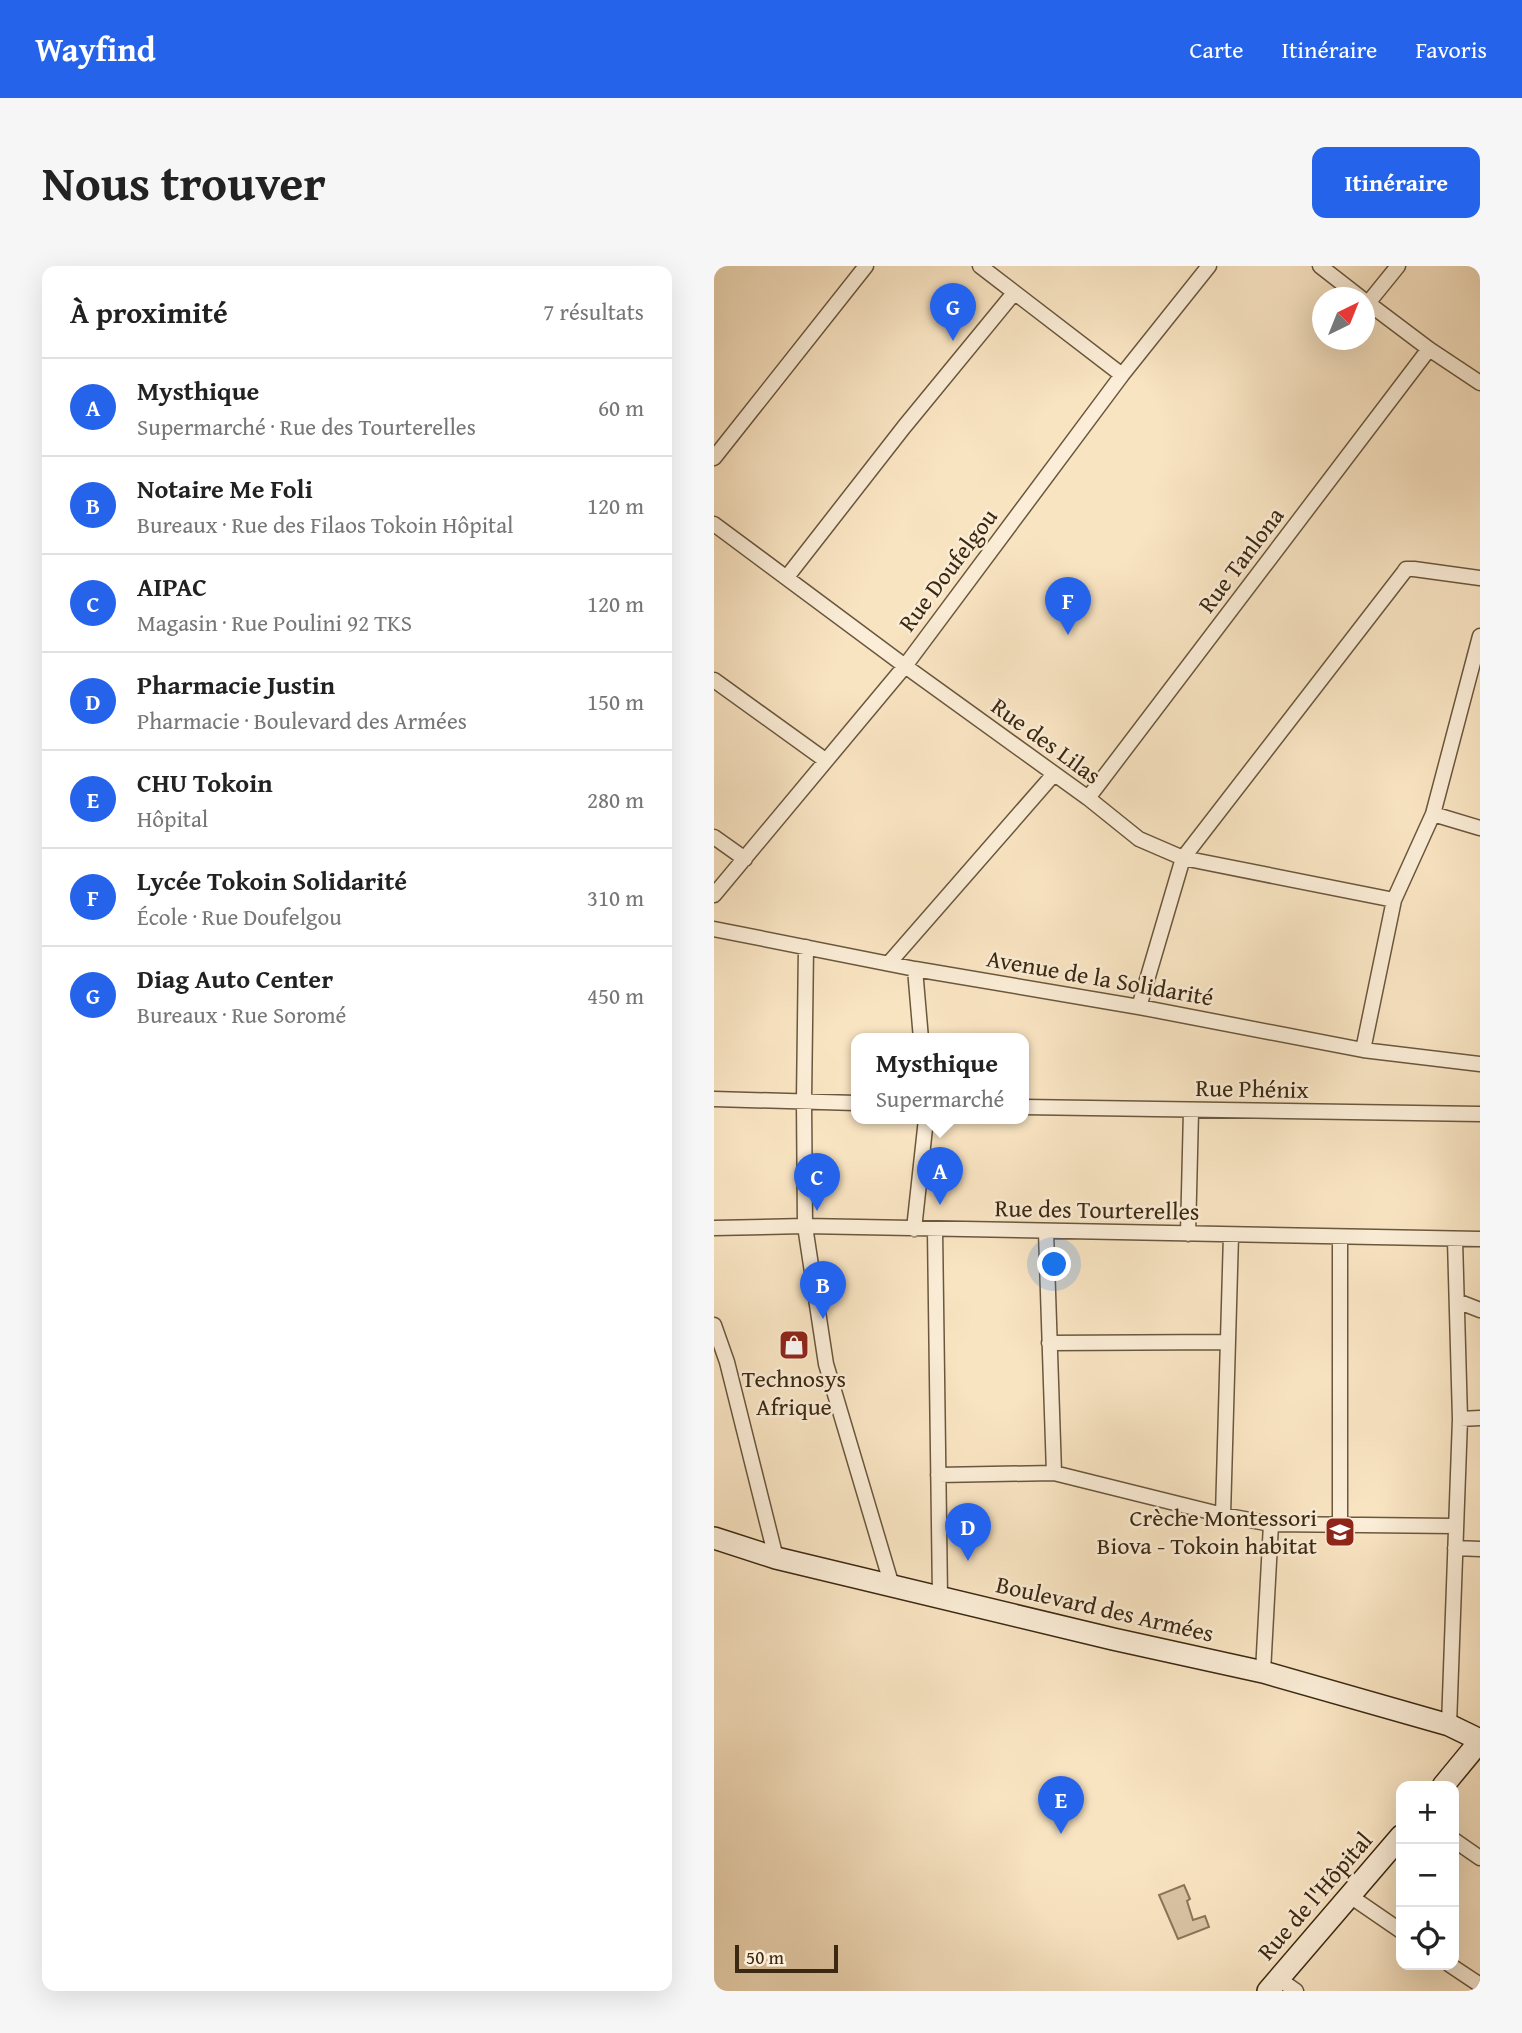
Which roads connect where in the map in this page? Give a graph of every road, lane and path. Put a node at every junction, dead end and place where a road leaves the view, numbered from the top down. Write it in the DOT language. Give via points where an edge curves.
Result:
graph roads {
  1 [pos="866,266"];
  2 [pos="980,266"];
  3 [pos="1320,266"];
  4 [pos="1398,266"];
  5 [pos="1204,268"];
  6 [pos="1348,287"];
  7 [pos="1375,290"];
  8 [pos="1014,293"];
  9 [pos="1375,308"];
  10 [pos="1429,349"];
  11 [pos="1122,375"];
  12 [pos="1480,383"];
  13 [pos="714,458"];
  14 [pos="714,524"];
  15 [pos="787,577"];
  16 [pos="1480,578"];
  17 [pos="1480,636"];
  18 [pos="905,666"];
  19 [pos="714,680"];
  20 [pos="825,760"];
  21 [pos="1054,774"];
  22 [pos="1088,798"];
  23 [pos="1433,814"];
  24 [pos="1480,828"];
  25 [pos="714,837"];
  26 [pos="1184,858"];
  27 [pos="745,859"];
  28 [pos="714,895"];
  29 [pos="1394,900"];
  30 [pos="714,929"];
  31 [pos="806,947"];
  32 [pos="889,963"];
  33 [pos="915,969"];
  34 [pos="1139,1007"];
  35 [pos="920,1033"];
  36 [pos="1363,1050"];
  37 [pos="1480,1064"];
  38 [pos="714,1099"];
  39 [pos="804,1101"];
  40 [pos="851,1103"];
  41 [pos="1029,1107"];
  42 [pos="1191,1111"];
  43 [pos="1480,1114"];
  44 [pos="925,1124"];
  45 [pos="805,1226"];
  46 [pos="714,1228"];
  47 [pos="914,1229"];
  48 [pos="934,1230"];
  49 [pos="1046,1232"];
  50 [pos="1188,1234"];
  51 [pos="1231,1235"];
  52 [pos="1340,1237"];
  53 [pos="1480,1239"];
  54 [pos="1455,1240"];
  55 [pos="1457,1301"];
  56 [pos="1480,1310"];
  57 [pos="714,1325"];
  58 [pos="1227,1342"];
  59 [pos="1049,1343"];
  60 [pos="1480,1418"];
  61 [pos="1460,1419"];
  62 [pos="1054,1473"];
  63 [pos="938,1475"];
  64 [pos="1223,1515"];
  65 [pos="1340,1523"];
  66 [pos="1271,1524"];
  67 [pos="1455,1526"];
  68 [pos="714,1538"];
  69 [pos="1455,1548"];
  70 [pos="1480,1549"];
  71 [pos="776,1558"];
  72 [pos="892,1586"];
  73 [pos="940,1597"];
  74 [pos="1264,1672"];
  75 [pos="1449,1726"];
  76 [pos="1480,1741"];
  77 [pos="1447,1781"];
  78 [pos="1396,1842"];
  79 [pos="1459,1843"];
  80 [pos="1480,1858"];
  81 [pos="1350,1896"];
  82 [pos="1396,1928"];
  83 [pos="1458,1970"];
  84 [pos="1480,1985"];
  85 [pos="1281,1987"];
  1 -- 13 [label="street"];
  2 -- 8 [label="street"];
  3 -- 6 [label="street"];
  4 -- 7 [label="street"];
  5 -- 11 [label="street, Rue Doufelgou"];
  8 -- 11 [label="street"];
  8 -- 15 [label="street"];
  9 -- 10 [label="street"];
  10 -- 12 [label="street"];
  10 -- 22 [label="street, Rue Tanlona"];
  11 -- 18 [label="street, Rue Doufelgou"];
  14 -- 15 [label="street, Rue des Lilas"];
  15 -- 18 [label="street, Rue des Lilas"];
  16 -- 26 [label="street" via="1406,569"];
  17 -- 23 [label="street"];
  18 -- 20 [label="street, Rue Doufelgou"];
  18 -- 21 [label="street, Rue des Lilas"];
  19 -- 20 [label="street"];
  20 -- 27 [label="street, Rue Doufelgou"];
  21 -- 22 [label="street, Rue des Lilas"];
  21 -- 32 [label="street"];
  22 -- 26 [label="street, Rue des Lilas" via="1139,839"];
  23 -- 24 [label="street"];
  23 -- 29 [label="street"];
  25 -- 27 [label="street"];
  26 -- 29 [label="street, Rue des Lilas"];
  26 -- 34 [label="street"];
  27 -- 28 [label="street, Rue Doufelgou"];
  29 -- 36 [label="street"];
  30 -- 31 [label="street, Avenue de la Solidarité"];
  31 -- 32 [label="street, Avenue de la Solidarité"];
  31 -- 39 [label="street"];
  32 -- 33 [label="street, Avenue de la Solidarité"];
  33 -- 34 [label="street, Avenue de la Solidarité"];
  33 -- 35 [label="street"];
  34 -- 36 [label="street, Avenue de la Solidarité"];
  36 -- 37 [label="street, Avenue de la Solidarité"];
  38 -- 39 [label="street"];
  39 -- 40 [label="street"];
  39 -- 45 [label="street"];
  41 -- 42 [label="street, Rue Phénix"];
  42 -- 43 [label="street, Rue Phénix"];
  42 -- 50 [label="street"];
  44 -- 47 [label="street"];
  45 -- 46 [label="street, Rue des Tourterelles"];
  45 -- 47 [label="street, Rue des Tourterelles"];
  45 -- 72 [label="street" via="826,1364"];
  47 -- 48 [label="street, Rue des Tourterelles"];
  48 -- 49 [label="street, Rue des Tourterelles"];
  48 -- 63 [label="street"];
  49 -- 50 [label="street, Rue des Tourterelles"];
  49 -- 59 [label="street"];
  50 -- 51 [label="street, Rue des Tourterelles"];
  51 -- 52 [label="street, Rue des Tourterelles"];
  51 -- 58 [label="street"];
  52 -- 54 [label="street, Rue des Tourterelles"];
  52 -- 65 [label="street"];
  53 -- 54 [label="street, Rue des Tourterelles"];
  54 -- 55 [label="street"];
  55 -- 56 [label="street"];
  55 -- 61 [label="street"];
  57 -- 71 [label="street"];
  58 -- 59 [label="street"];
  58 -- 64 [label="street"];
  59 -- 62 [label="street"];
  60 -- 61 [label="street"];
  61 -- 67 [label="street"];
  62 -- 63 [label="street"];
  62 -- 64 [label="street"];
  63 -- 73 [label="street"];
  64 -- 66 [label="street"];
  65 -- 66 [label="street"];
  65 -- 67 [label="street"];
  66 -- 74 [label="street"];
  67 -- 69 [label="street"];
  68 -- 71 [label="main road, Boulevard des Armées"];
  69 -- 70 [label="street"];
  69 -- 75 [label="street"];
  71 -- 72 [label="main road, Boulevard des Armées"];
  72 -- 73 [label="main road, Boulevard des Armées"];
  73 -- 74 [label="main road, Boulevard des Armées"];
  74 -- 75 [label="main road, Boulevard des Armées"];
  75 -- 76 [label="main road, Boulevard des Armées"];
  76 -- 77 [label="main road"];
  78 -- 81 [label="main road, Rue de l'Hôpital"];
  79 -- 80 [label="street"];
  81 -- 82 [label="street"];
  81 -- 85 [label="main road, Rue de l'Hôpital"];
  83 -- 84 [label="street"];
}
